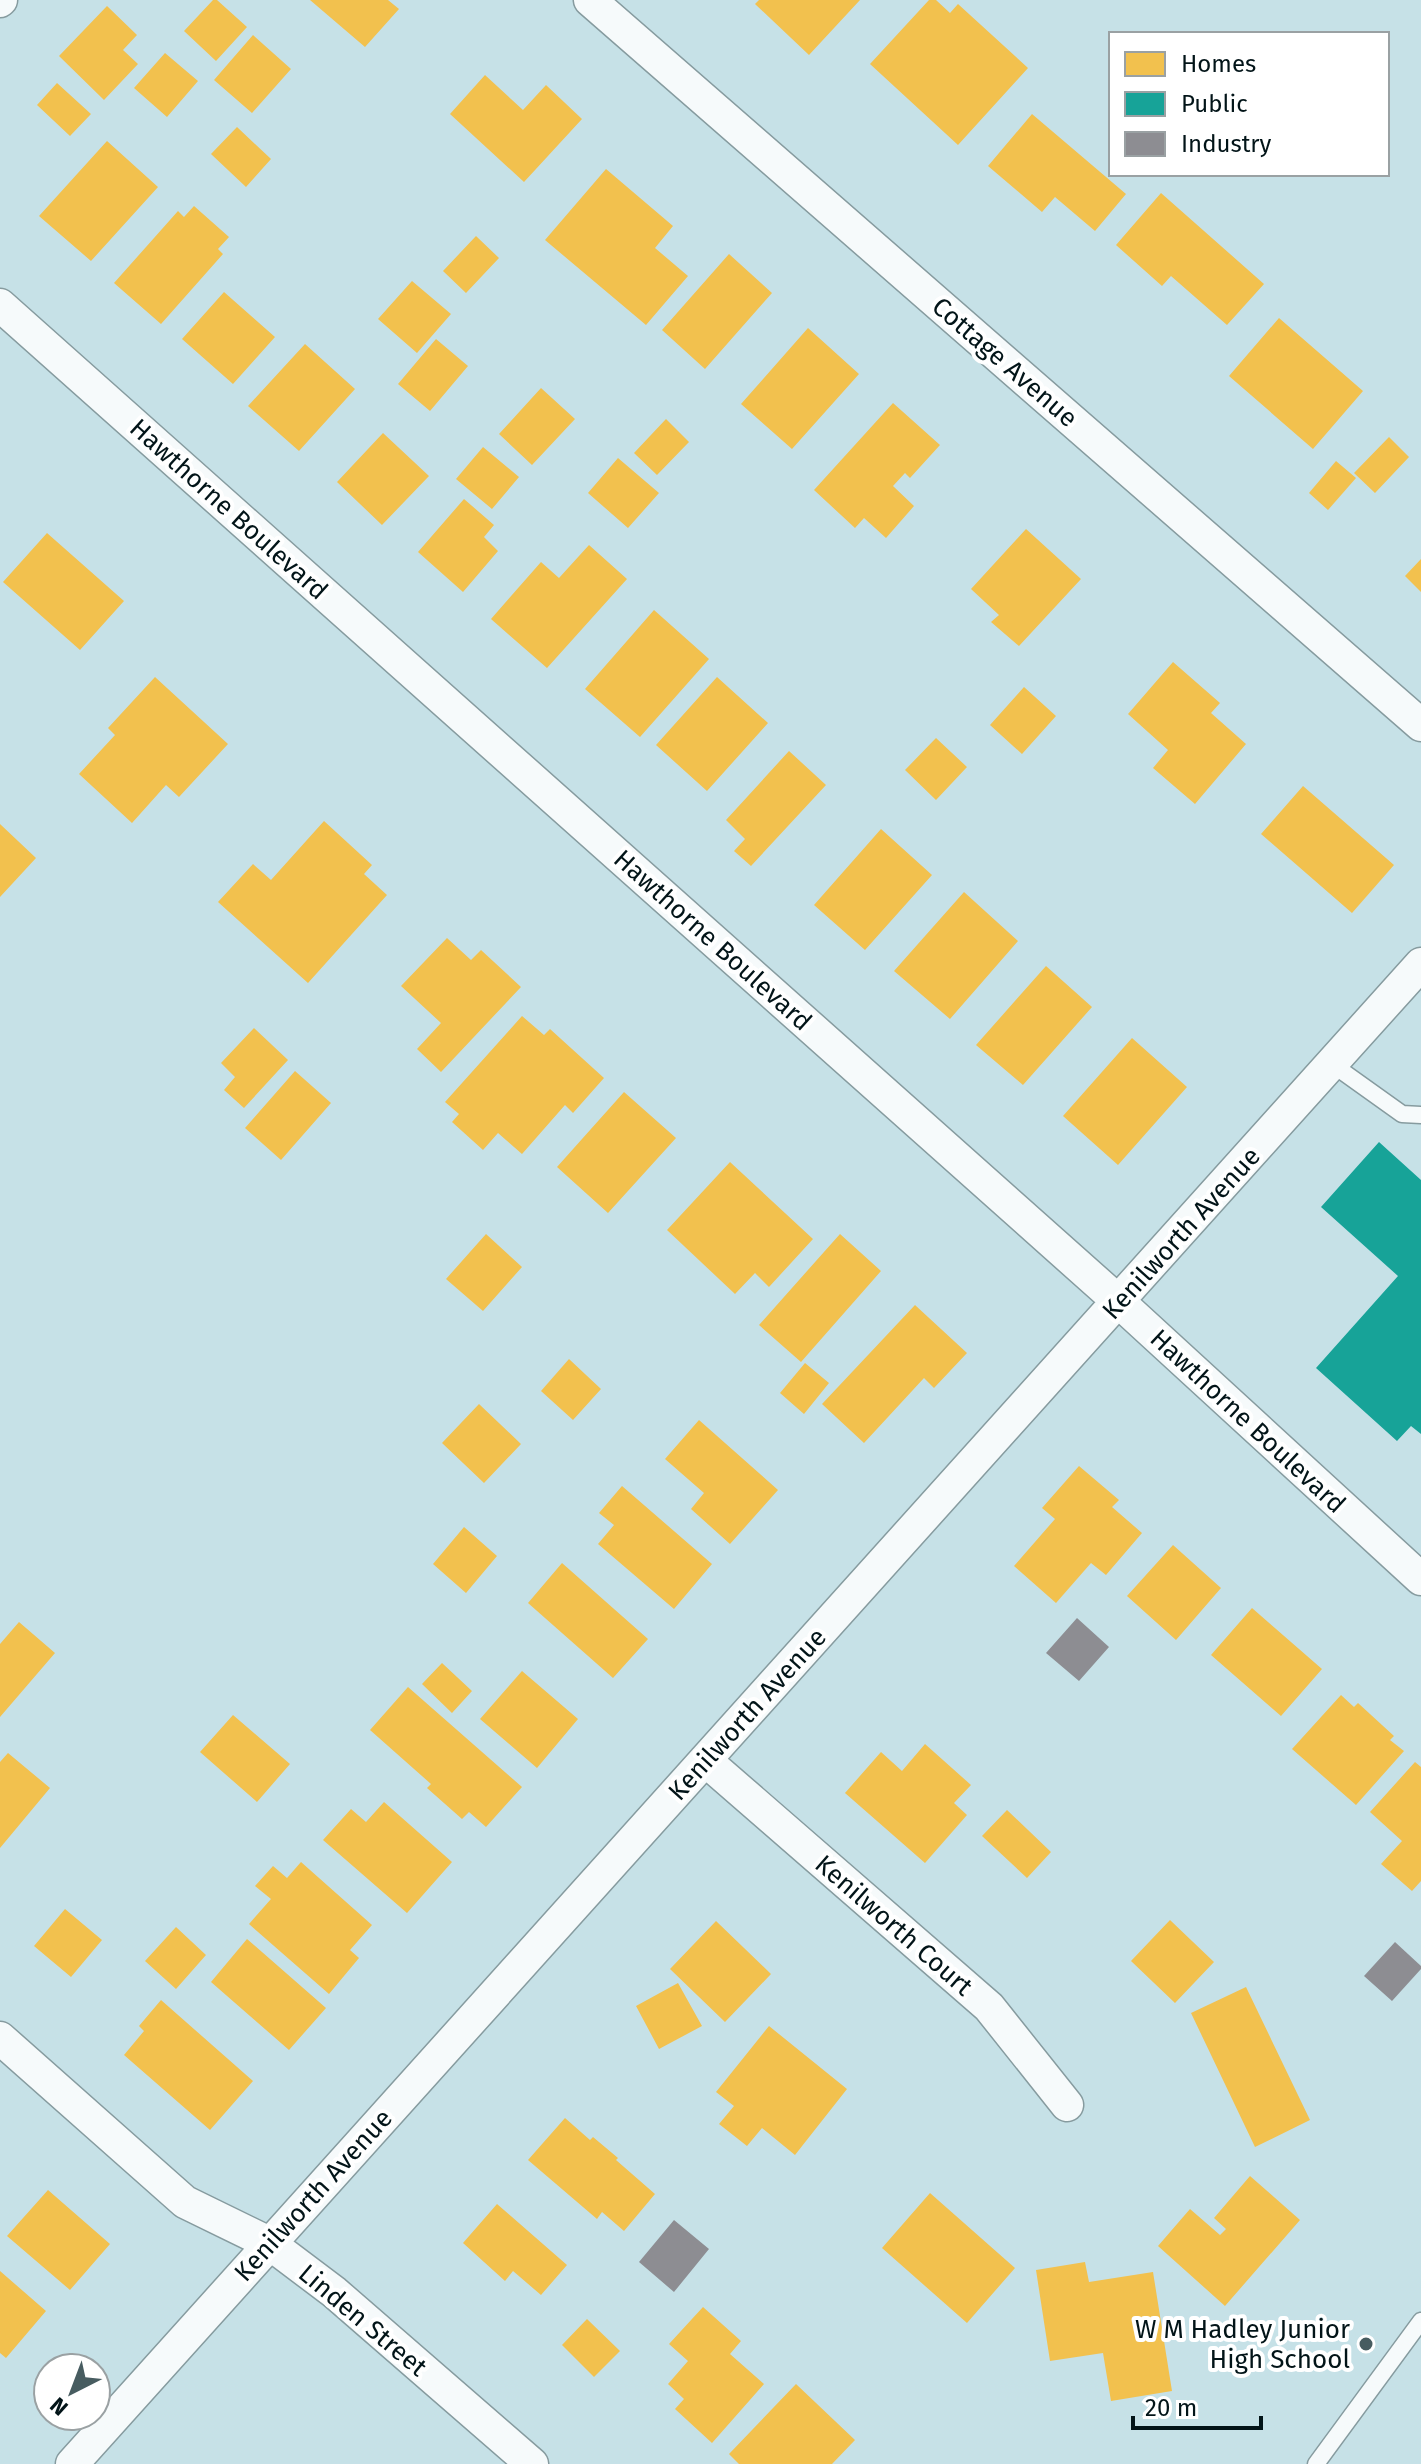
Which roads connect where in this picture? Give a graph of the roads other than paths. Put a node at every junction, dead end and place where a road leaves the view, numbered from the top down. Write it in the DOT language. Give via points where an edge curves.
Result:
graph roads {
  1 [pos="590,0"];
  2 [pos="0,305"];
  3 [pos="1421,725"];
  4 [pos="1421,964"];
  5 [pos="1332,1064"];
  6 [pos="1421,1115"];
  7 [pos="1118,1301"];
  8 [pos="1421,1579"];
  9 [pos="705,1760"];
  10 [pos="0,2038"];
  11 [pos="1067,2105"];
  12 [pos="269,2243"];
  13 [pos="1421,2321"];
  14 [pos="72,2464"];
  15 [pos="532,2464"];
  16 [pos="1316,2464"];
  1 -- 3 [label="street, Cottage Avenue"];
  2 -- 7 [label="street, Hawthorne Boulevard"];
  4 -- 5 [label="street, Kenilworth Avenue"];
  5 -- 6 [label="lane" via="1402,1114"];
  5 -- 7 [label="street, Kenilworth Avenue"];
  7 -- 8 [label="street, Hawthorne Boulevard"];
  7 -- 9 [label="street, Kenilworth Avenue"];
  9 -- 11 [label="street, Kenilworth Court" via="989,2007"];
  9 -- 12 [label="street, Kenilworth Avenue"];
  10 -- 12 [label="street, Linden Street" via="185,2202"];
  12 -- 14 [label="street, Kenilworth Avenue"];
  12 -- 15 [label="street, Linden Street" via="334,2292"];
  13 -- 16 [label="lane"];
}
